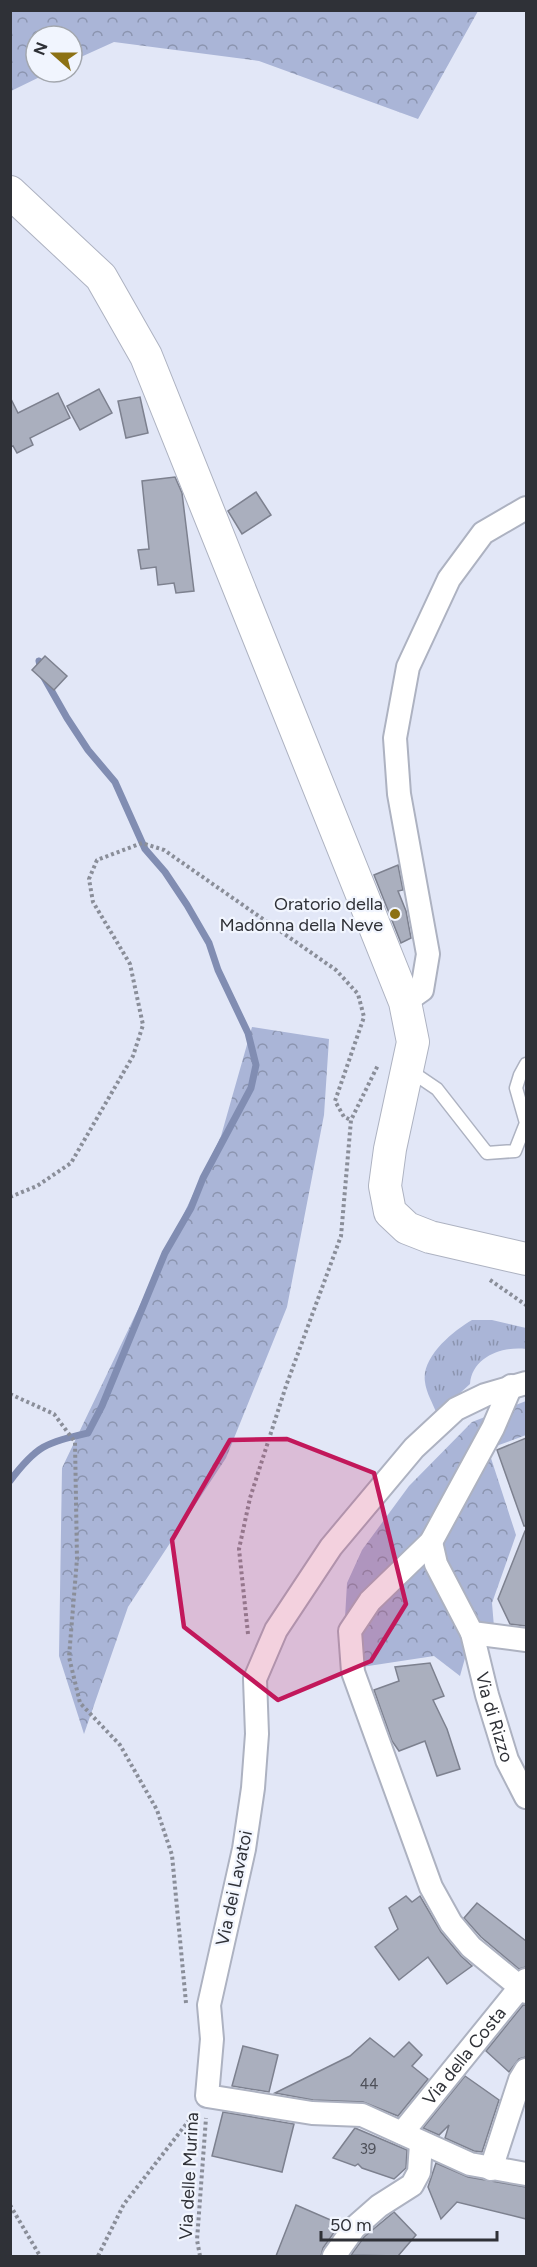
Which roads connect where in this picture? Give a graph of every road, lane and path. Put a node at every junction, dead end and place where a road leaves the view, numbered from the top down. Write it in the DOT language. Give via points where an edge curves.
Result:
graph roads {
  1 [pos="10,192"];
  2 [pos="526,508"];
  3 [pos="405,1002"];
  4 [pos="410,1056"];
  5 [pos="526,1064"];
  6 [pos="10,1197"];
  7 [pos="526,1258"];
  8 [pos="519,1385"];
  9 [pos="10,1394"];
  10 [pos="431,1542"];
  11 [pos="472,1633"];
  12 [pos="526,1640"];
  13 [pos="255,1679"];
  14 [pos="526,1797"];
  15 [pos="524,1987"];
  16 [pos="186,2005"];
  17 [pos="526,2070"];
  18 [pos="207,2096"];
  19 [pos="412,2138"];
  20 [pos="491,2169"];
  21 [pos="526,2174"];
  22 [pos="10,2205"];
  23 [pos="39,2256"];
  24 [pos="98,2256"];
  25 [pos="200,2256"];
  26 [pos="334,2256"];
  1 -- 3 [label="street" via="100,278 146,356"];
  2 -- 3 [label="street" via="483,533 449,579 408,667 395,738 399,794 428,954 422,990"];
  3 -- 4 [label="street"];
  4 -- 5 [label="lane" via="487,1152 515,1151 526,1123 516,1089"];
  4 -- 7 [label="street" via="386,1177 390,1212 407,1228 430,1237"];
  6 -- 13 [label="path" via="37,1186 71,1163 133,1056 143,1025 130,964 93,902 89,879 97,860 142,843 164,849 336,970 358,994 364,1017 335,1101 344,1117 351,1120 342,1236 286,1386 250,1498 239,1549"];
  8 -- 10 [label="street"];
  8 -- 13 [label="street" via="456,1408 414,1448 331,1547 276,1630"];
  9 -- 16 [label="path" via="54,1414 75,1442 77,1559 69,1656 80,1703 120,1745 157,1810 171,1856"];
  10 -- 11 [label="street, Via di Rizzo" via="436,1564"];
  10 -- 15 [label="street" via="370,1601 350,1631 353,1672 430,1887 471,1947"];
  11 -- 12 [label="street"];
  11 -- 14 [label="street, Via di Rizzo" via="507,1760"];
  13 -- 18 [label="street, Via dei Lavatoi" via="257,1734 253,1788 244,1850 209,2005 212,2039"];
  15 -- 19 [label="street, Via della Costa"];
  17 -- 20 [label="street"];
  18 -- 19 [label="street" via="312,2113 362,2115"];
  18 -- 24 [label="path" via="124,2204"];
  18 -- 25 [label="path, Via delle Murina" via="197,2240"];
  19 -- 20 [label="street" via="470,2164"];
  19 -- 26 [label="street" via="419,2172 412,2185 354,2228"];
  20 -- 21 [label="street"];
  22 -- 23 [label="path"];
}
